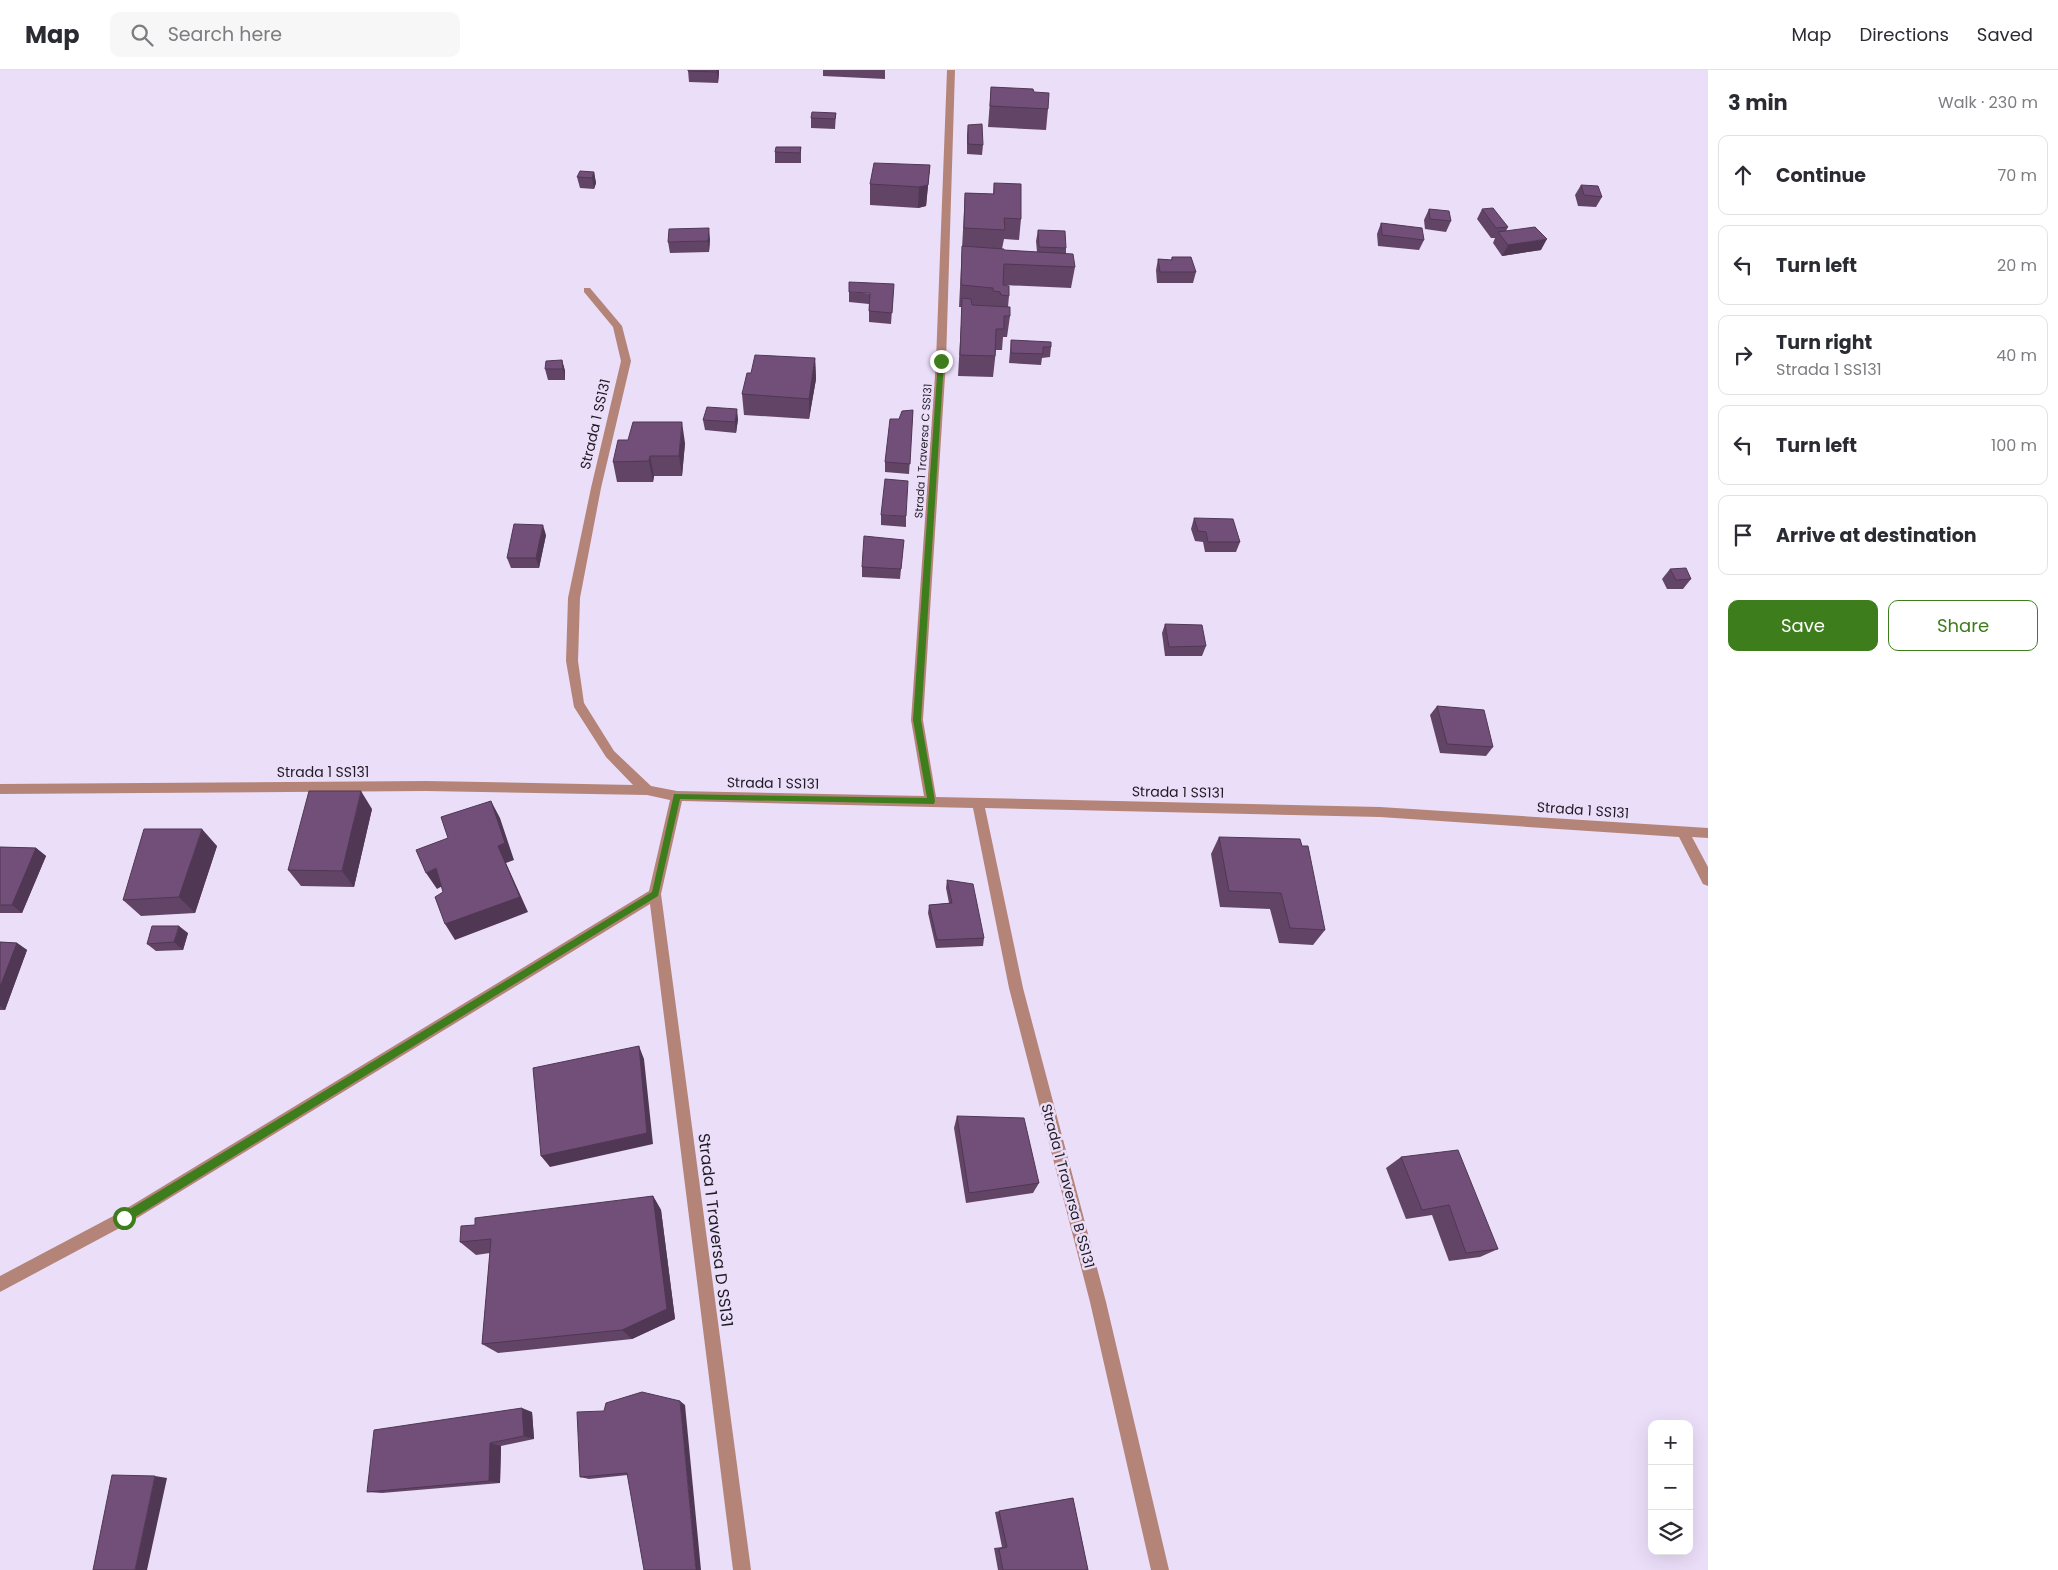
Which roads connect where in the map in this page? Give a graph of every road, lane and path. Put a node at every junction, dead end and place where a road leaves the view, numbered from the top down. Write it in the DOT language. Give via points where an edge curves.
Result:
graph roads {
  1 [pos="951,70"];
  2 [pos="586,290"];
  3 [pos="0,789"];
  4 [pos="647,790"];
  5 [pos="677,796"];
  6 [pos="931,801"];
  7 [pos="978,802"];
  8 [pos="1683,832"];
  9 [pos="1708,833"];
  10 [pos="1708,880"];
  11 [pos="655,894"];
  12 [pos="0,1284"];
  13 [pos="742,1570"];
  14 [pos="1160,1570"];
  1 -- 6 [label="street, Strada 1 Traversa C SS131" via="941,361 917,720"];
  2 -- 4 [label="street, Strada 1 SS131" via="617,326 626,361 574,598 572,661 578,704 610,754"];
  3 -- 4 [label="street, Strada 1 SS131" via="426,786"];
  4 -- 5 [label="street, Strada 1 SS131"];
  5 -- 6 [label="street, Strada 1 SS131"];
  5 -- 11 [label="street, Strada 1 Traversa D SS131"];
  6 -- 7 [label="street, Strada 1 SS131"];
  7 -- 8 [label="street, Strada 1 SS131" via="1380,812"];
  7 -- 14 [label="street, Strada 1 Traversa B SS131" via="1016,988 1098,1302"];
  8 -- 9 [label="street, Strada 1 SS131"];
  8 -- 10 [label="street"];
  11 -- 12 [label="street" via="124,1218"];
  11 -- 13 [label="street, Strada 1 Traversa D SS131"];
}
